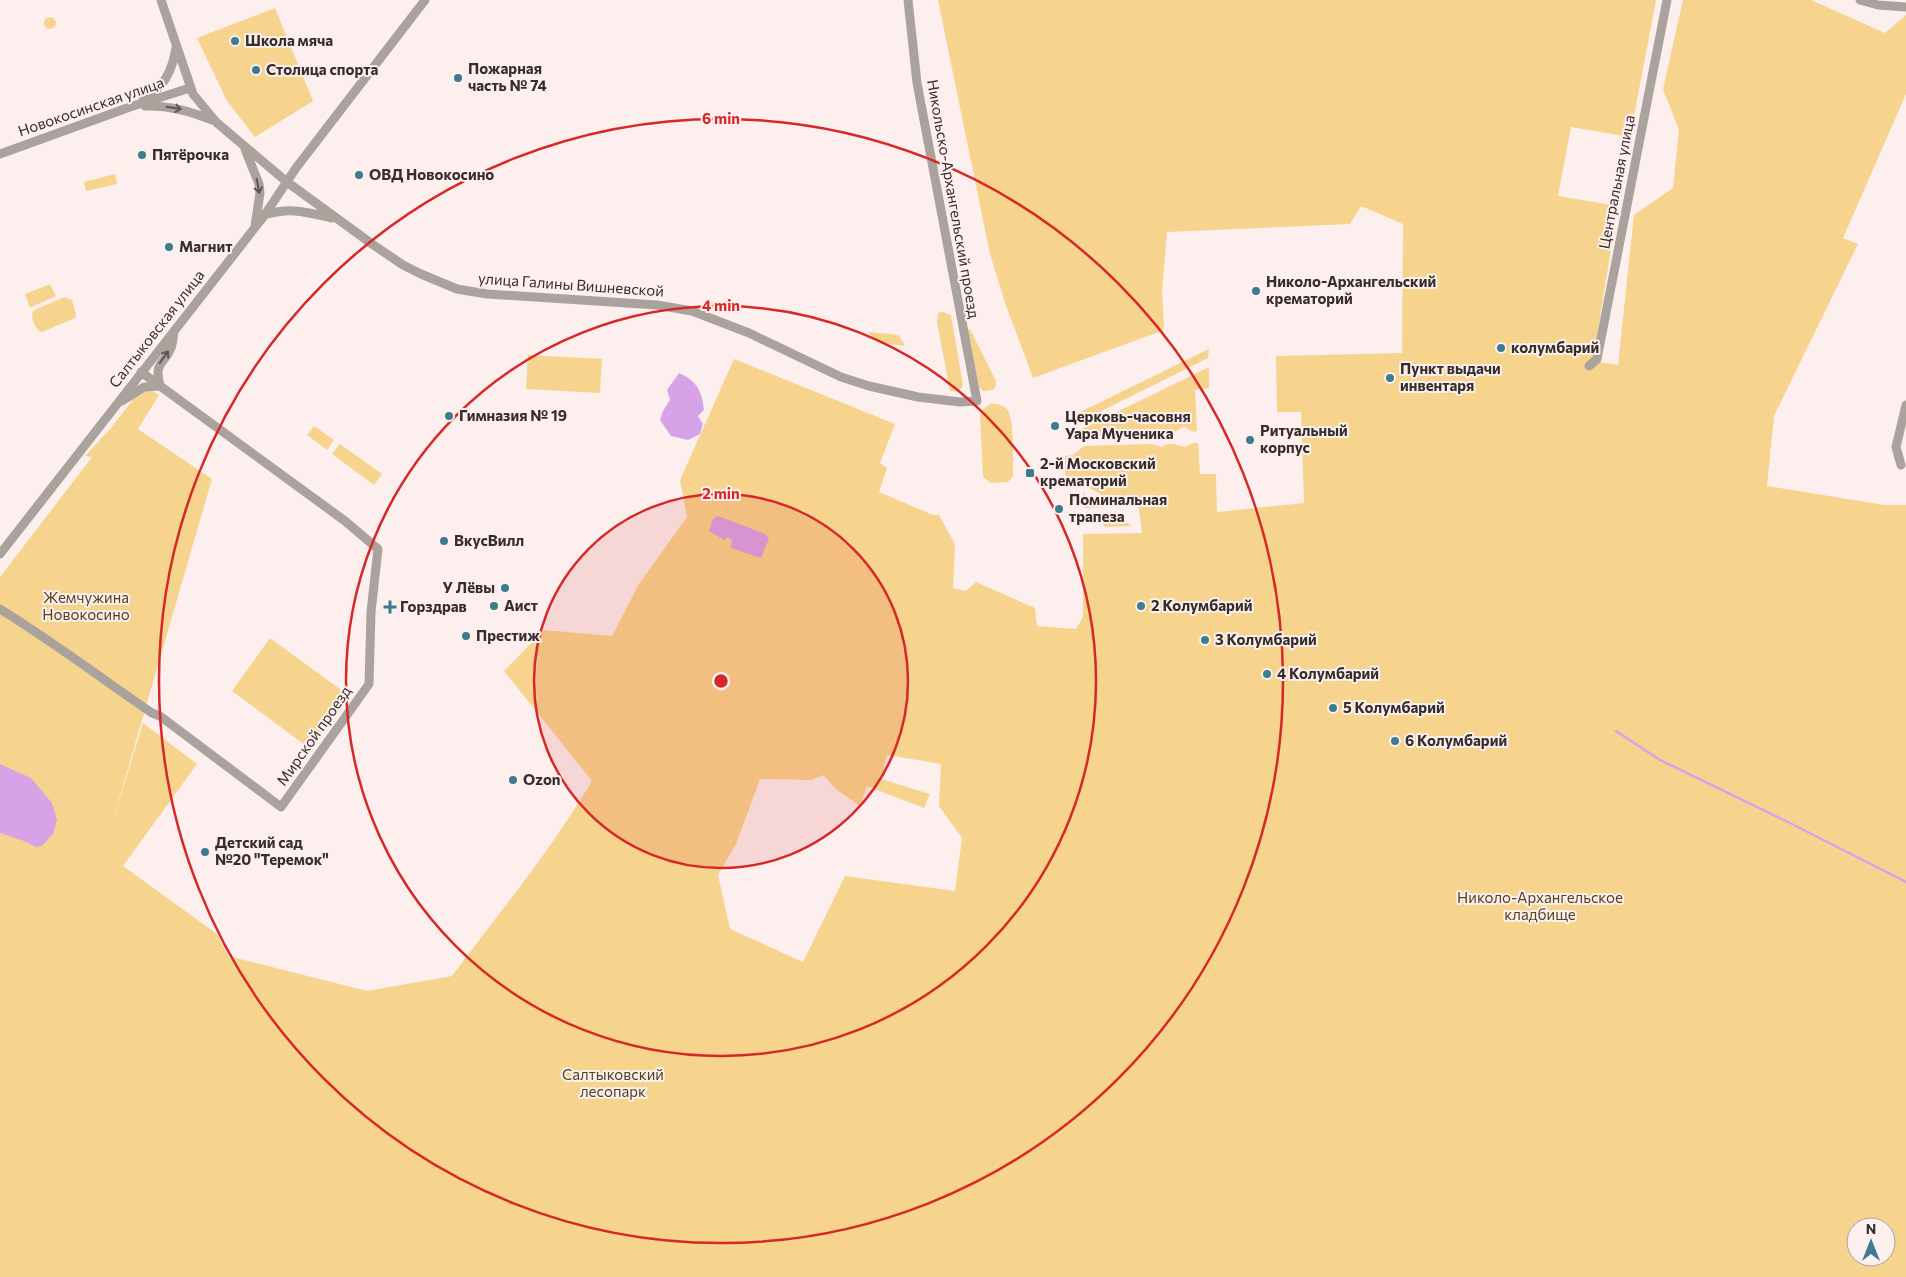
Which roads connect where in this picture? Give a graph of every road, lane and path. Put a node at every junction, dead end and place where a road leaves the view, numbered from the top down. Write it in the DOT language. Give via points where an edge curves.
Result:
graph roads {
  1 [pos="161,0"];
  2 [pos="425,0"];
  3 [pos="908,0"];
  4 [pos="1667,0"];
  5 [pos="1860,0"];
  6 [pos="1906,7"];
  7 [pos="177,46"];
  8 [pos="190,88"];
  9 [pos="130,107"];
  10 [pos="216,122"];
  11 [pos="244,147"];
  12 [pos="0,154"];
  13 [pos="287,182"];
  14 [pos="264,216"];
  15 [pos="336,218"];
  16 [pos="254,228"];
  17 [pos="175,329"];
  18 [pos="1589,366"];
  19 [pos="141,372"];
  20 [pos="160,386"];
  21 [pos="977,401"];
  22 [pos="115,405"];
  23 [pos="1906,405"];
  24 [pos="1901,465"];
  25 [pos="0,554"];
  26 [pos="0,609"];
  1 -- 7 [label="street, улица Галины Вишневской"];
  2 -- 13 [label="street, Салтыковская улица"];
  3 -- 21 [label="street, Никольско-Архангельский проезд" via="917,83"];
  4 -- 18 [label="street, Центральная улица" via="1597,359"];
  5 -- 6 [label="street"];
  7 -- 8 [label="street, улица Галины Вишневской"];
  7 -- 9 [label="street" via="168,78 161,88"];
  8 -- 9 [label="street, Новокосинская улица"];
  8 -- 10 [label="street, улица Галины Вишневской"];
  9 -- 10 [label="street, one-way" via="169,107"];
  9 -- 12 [label="street, Новокосинская улица"];
  10 -- 11 [label="street, улица Галины Вишневской"];
  11 -- 13 [label="street, улица Галины Вишневской"];
  11 -- 16 [label="street, one-way" via="259,184"];
  13 -- 14 [label="street, Салтыковская улица"];
  13 -- 15 [label="street, улица Галины Вишневской"];
  14 -- 15 [label="street" via="294,210"];
  14 -- 16 [label="street, Салтыковская улица"];
  15 -- 21 [label="street, улица Галины Вишневской" via="403,265 457,289 487,294 674,307 749,333 841,377 869,386 927,398"];
  16 -- 17 [label="street, Салтыковская улица"];
  17 -- 19 [label="street, Салтыковская улица"];
  20 -- 17 [label="street, one-way" via="158,367 171,348"];
  19 -- 20 [label="street, Мирской проезд"];
  19 -- 22 [label="street, Салтыковская улица"];
  20 -- 22 [label="street" via="144,387"];
  20 -- 26 [label="street, Мирской проезд" via="345,521 378,549 371,612 369,684 281,808 188,736"];
  22 -- 25 [label="street, Салтыковская улица"];
  23 -- 24 [label="street" via="1896,447"];
}
